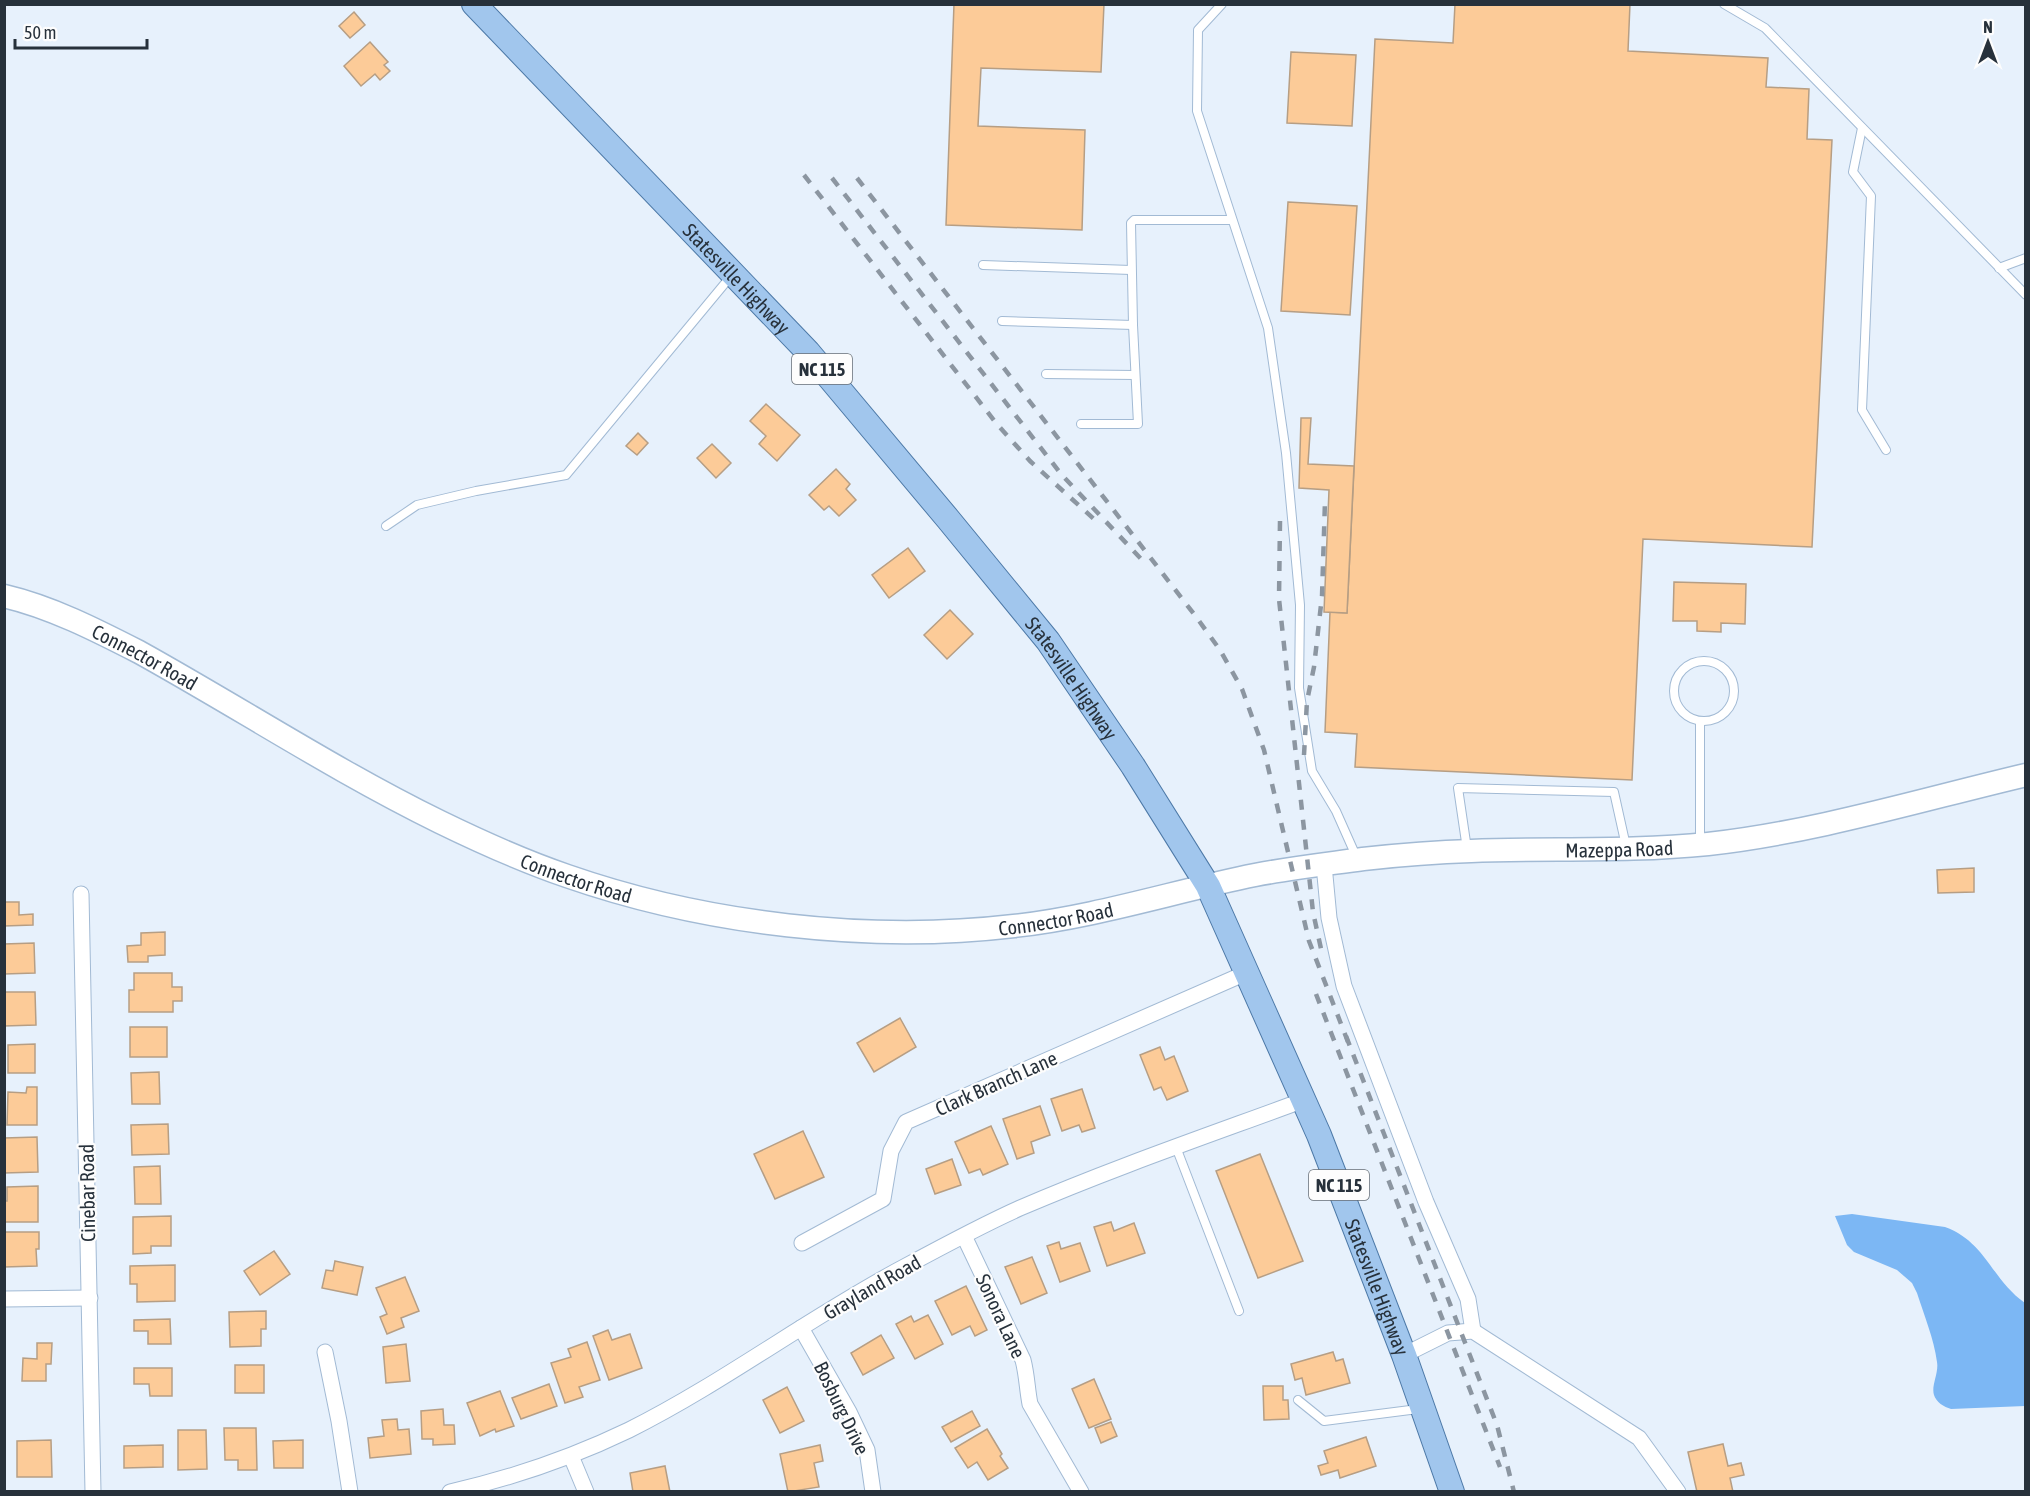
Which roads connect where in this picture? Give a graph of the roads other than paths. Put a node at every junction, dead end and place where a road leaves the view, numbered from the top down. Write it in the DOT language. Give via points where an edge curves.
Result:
graph roads {
  1 [pos="474,4"];
  2 [pos="1222,4"];
  3 [pos="1724,4"];
  4 [pos="1862,128"];
  5 [pos="1232,220"];
  6 [pos="2025,258"];
  7 [pos="983,265"];
  8 [pos="1999,268"];
  9 [pos="1131,270"];
  10 [pos="733,274"];
  11 [pos="2025,295"];
  12 [pos="1002,321"];
  13 [pos="1133,325"];
  14 [pos="1046,374"];
  15 [pos="1135,375"];
  16 [pos="1081,424"];
  17 [pos="1886,450"];
  18 [pos="386,526"];
  19 [pos="4,596"];
  20 [pos="1700,721"];
  21 [pos="2025,775"];
  22 [pos="1700,844"];
  23 [pos="1626,849"];
  24 [pos="1467,851"];
  25 [pos="1358,860"];
  26 [pos="1323,865"];
  27 [pos="1208,886"];
  28 [pos="81,894"];
  29 [pos="1245,973"];
  30 [pos="1304,1100"];
  31 [pos="1176,1147"];
  32 [pos="964,1236"];
  33 [pos="802,1243"];
  34 [pos="90,1298"];
  35 [pos="4,1299"];
  36 [pos="1239,1311"];
  37 [pos="801,1328"];
  38 [pos="1473,1330"];
  39 [pos="325,1352"];
  40 [pos="1404,1355"];
  41 [pos="1298,1400"];
  42 [pos="1423,1408"];
  43 [pos="571,1456"];
  44 [pos="93,1491"];
  45 [pos="350,1491"];
  46 [pos="450,1491"];
  47 [pos="586,1491"];
  48 [pos="873,1491"];
  49 [pos="1081,1491"];
  50 [pos="1452,1491"];
  51 [pos="1678,1491"];
  1 -- 10 [label="main road, Statesville Highway / NC 115"];
  2 -- 5 [label="lane" via="1198,30 1197,111"];
  3 -- 4 [label="lane" via="1765,28"];
  4 -- 8 [label="lane"];
  4 -- 17 [label="lane" via="1853,172 1871,196 1862,410"];
  5 -- 9 [label="lane" via="1134,220"];
  5 -- 25 [label="lane" via="1268,328 1286,453 1300,604 1299,688 1312,771"];
  6 -- 8 [label="lane"];
  7 -- 9 [label="lane"];
  8 -- 11 [label="lane"];
  9 -- 13 [label="lane"];
  10 -- 18 [label="lane" via="566,475 417,505"];
  10 -- 27 [label="main road, Statesville Highway / NC 115" via="808,352 1048,641"];
  12 -- 13 [label="lane"];
  13 -- 15 [label="lane"];
  14 -- 15 [label="lane"];
  15 -- 16 [label="lane" via="1138,424"];
  19 -- 27 [label="street, Connector Road" via="50,611 139,652 450,827 567,877 639,897 735,917 817,928 937,932 1079,916"];
  20 -- 20 [label="lane" via="1677,705 1674,685 1683,668 1691,663 1711,662 1728,672 1734,691 1727,710"];
  20 -- 22 [label="lane"];
  21 -- 22 [label="street, Mazeppa Road" via="1798,831"];
  22 -- 23 [label="street, Mazeppa Road"];
  23 -- 24 [label="street, Mazeppa Road"];
  23 -- 24 [label="lane" via="1614,792 1458,788"];
  24 -- 25 [label="street, Mazeppa Road"];
  25 -- 26 [label="street, Mazeppa Road"];
  26 -- 27 [label="street, Mazeppa Road"];
  26 -- 38 [label="street" via="1329,918 1344,986 1426,1202 1468,1299"];
  27 -- 29 [label="main road, Statesville Highway / NC 115"];
  28 -- 34 [label="street, Cinebar Road"];
  29 -- 30 [label="main road, Statesville Highway / NC 115"];
  29 -- 33 [label="street, Clark Branch Lane" via="906,1122 891,1151 883,1200"];
  30 -- 31 [label="street, Grayland Road"];
  30 -- 40 [label="main road, Statesville Highway / NC 115"];
  31 -- 32 [label="street, Grayland Road" via="1019,1209"];
  31 -- 36 [label="lane"];
  32 -- 37 [label="street, Grayland Road" via="851,1296"];
  32 -- 49 [label="street, Sonora Lane" via="1023,1360 1030,1404"];
  34 -- 35 [label="street"];
  34 -- 44 [label="street, Cinebar Road"];
  37 -- 43 [label="street, Grayland Road" via="686,1399"];
  37 -- 48 [label="street, Bosburg Drive" via="867,1450"];
  38 -- 40 [label="street" via="1448,1333"];
  38 -- 51 [label="street" via="1639,1438"];
  39 -- 45 [label="street"];
  40 -- 42 [label="main road, Statesville Highway / NC 115"];
  41 -- 42 [label="lane" via="1324,1421"];
  42 -- 50 [label="main road, Statesville Highway / NC 115"];
  43 -- 46 [label="street, Grayland Road"];
  43 -- 47 [label="street"];
}
